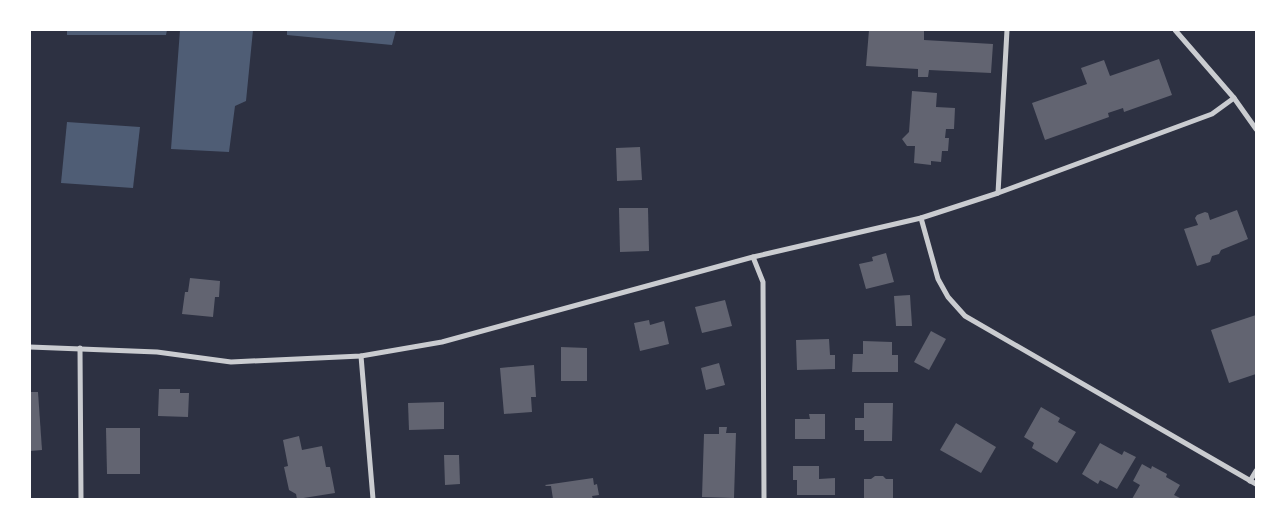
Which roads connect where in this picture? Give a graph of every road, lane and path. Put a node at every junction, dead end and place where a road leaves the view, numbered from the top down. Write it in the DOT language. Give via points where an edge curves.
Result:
graph roads {
  1 [pos="1007,30"];
  2 [pos="1175,30"];
  3 [pos="1234,98"];
  4 [pos="1256,129"];
  5 [pos="998,193"];
  6 [pos="921,218"];
  7 [pos="753,257"];
  8 [pos="30,347"];
  9 [pos="80,348"];
  10 [pos="361,356"];
  11 [pos="1256,471"];
  12 [pos="1250,481"];
  13 [pos="1256,484"];
  14 [pos="81,499"];
  15 [pos="373,499"];
  16 [pos="764,499"];
  1 -- 5 [label="street"];
  2 -- 3 [label="street"];
  3 -- 4 [label="street"];
  3 -- 5 [label="street" via="1212,114"];
  5 -- 6 [label="street"];
  6 -- 7 [label="street"];
  6 -- 12 [label="street" via="938,279 948,297 965,316"];
  7 -- 10 [label="street" via="442,342"];
  7 -- 16 [label="street" via="763,282"];
  8 -- 9 [label="street"];
  9 -- 10 [label="street" via="157,352 231,362"];
  9 -- 14 [label="street"];
  10 -- 15 [label="street"];
  11 -- 12 [label="street"];
  12 -- 13 [label="street"];
}
